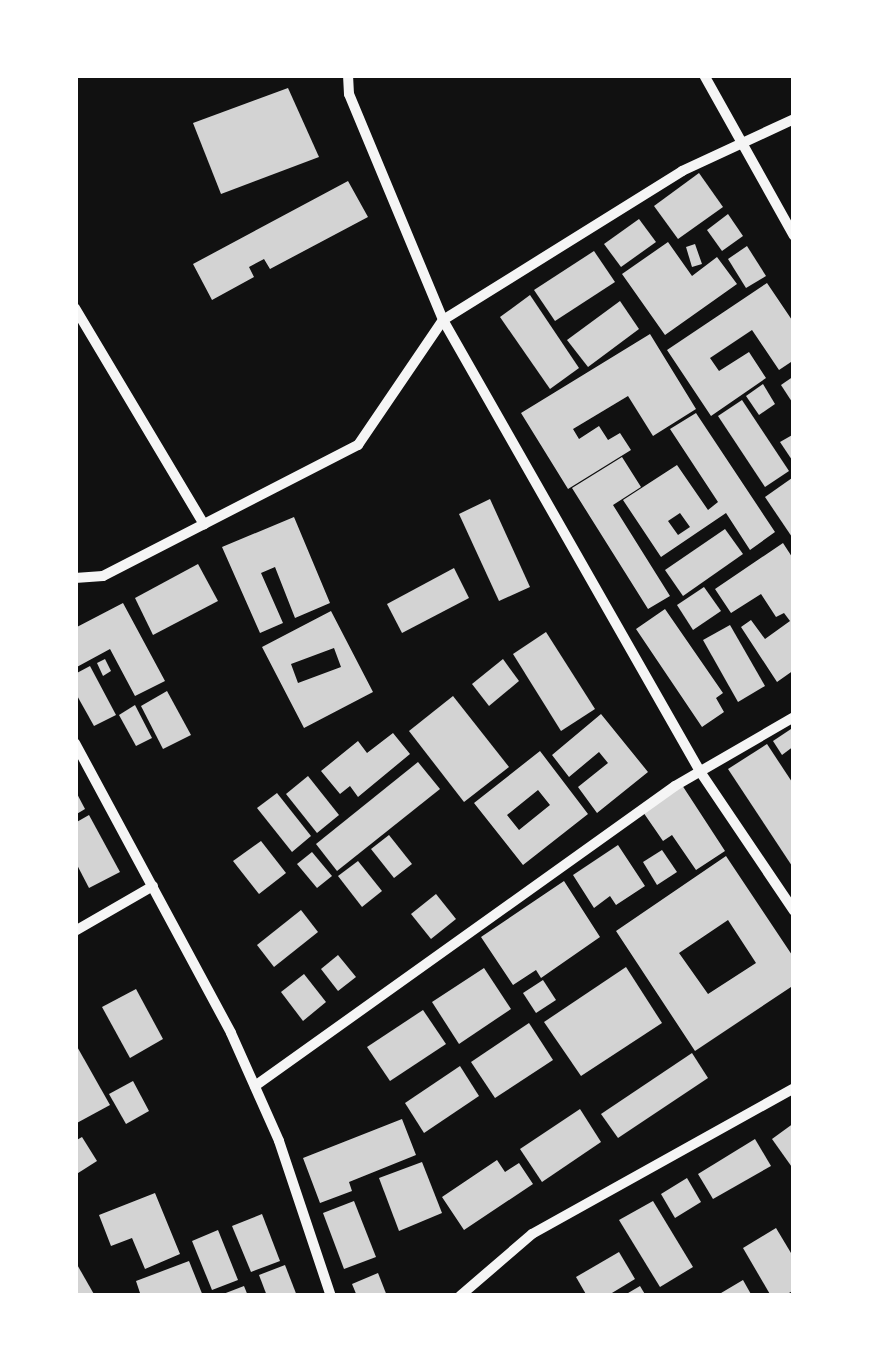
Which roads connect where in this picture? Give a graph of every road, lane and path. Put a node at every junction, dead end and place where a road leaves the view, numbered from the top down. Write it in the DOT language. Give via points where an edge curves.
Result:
graph roads {
  1 [pos="348,75"];
  2 [pos="704,75"];
  3 [pos="794,119"];
  4 [pos="741,140"];
  5 [pos="794,236"];
  6 [pos="75,308"];
  7 [pos="443,320"];
  8 [pos="204,524"];
  9 [pos="75,578"];
  10 [pos="794,717"];
  11 [pos="75,743"];
  12 [pos="701,772"];
  13 [pos="153,886"];
  14 [pos="794,911"];
  15 [pos="75,931"];
  16 [pos="255,1086"];
  17 [pos="794,1088"];
  18 [pos="331,1296"];
  19 [pos="460,1296"];
  1 -- 7 [label="street" via="349,94"];
  2 -- 4 [label="street"];
  3 -- 4 [label="street"];
  4 -- 5 [label="street"];
  4 -- 7 [label="street"];
  6 -- 8 [label="street"];
  7 -- 8 [label="street" via="358,445"];
  7 -- 12 [label="street"];
  8 -- 9 [label="street" via="103,576"];
  10 -- 12 [label="street"];
  11 -- 13 [label="street"];
  12 -- 14 [label="street"];
  12 -- 16 [label="street"];
  13 -- 15 [label="street"];
  13 -- 16 [label="street"];
  16 -- 18 [label="street"];
  17 -- 19 [label="street" via="532,1234"];
}
